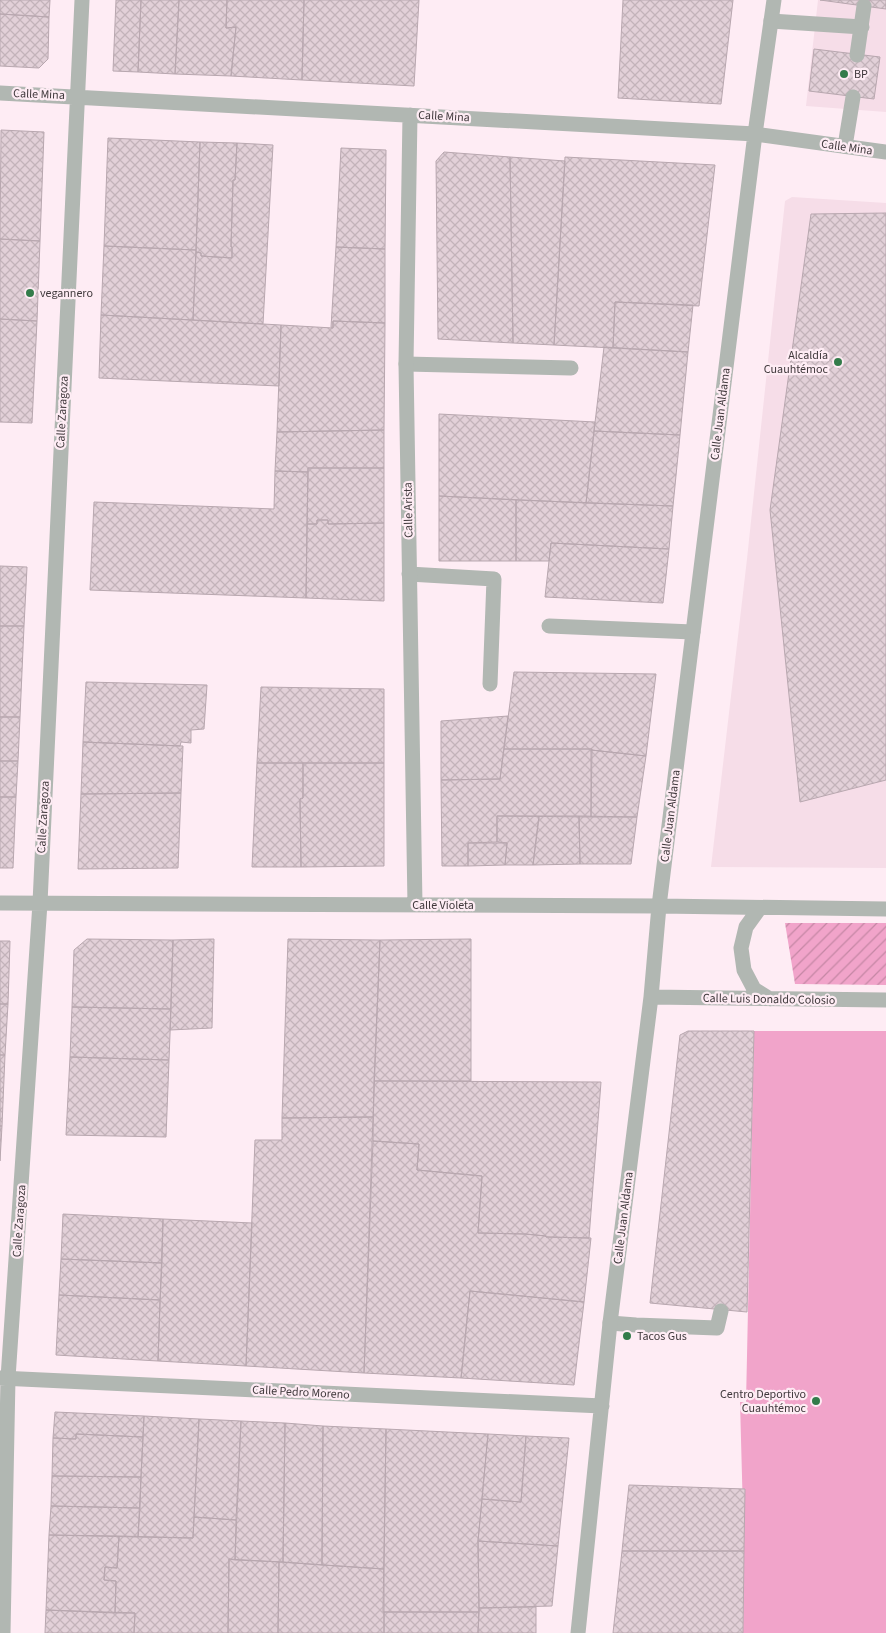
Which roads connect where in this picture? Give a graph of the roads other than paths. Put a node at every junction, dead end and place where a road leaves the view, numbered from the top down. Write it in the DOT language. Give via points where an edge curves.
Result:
graph roads {
  1 [pos="82,0"];
  2 [pos="774,0"];
  3 [pos="864,6"];
  4 [pos="771,21"];
  5 [pos="862,27"];
  6 [pos="858,54"];
  7 [pos="0,93"];
  8 [pos="77,96"];
  9 [pos="854,97"];
  10 [pos="410,115"];
  11 [pos="755,134"];
  12 [pos="845,146"];
  13 [pos="886,152"];
  14 [pos="406,364"];
  15 [pos="571,368"];
  16 [pos="409,574"];
  17 [pos="549,626"];
  18 [pos="693,632"];
  19 [pos="490,684"];
  20 [pos="0,903"];
  21 [pos="40,903"];
  22 [pos="415,905"];
  23 [pos="659,906"];
  24 [pos="758,909"];
  25 [pos="886,910"];
  26 [pos="651,997"];
  27 [pos="770,999"];
  28 [pos="886,1000"];
  29 [pos="721,1311"];
  30 [pos="610,1323"];
  31 [pos="4,1378"];
  32 [pos="602,1406"];
  33 [pos="3,1633"];
  34 [pos="578,1633"];
  1 -- 8 [label="street, Calle Zaragoza"];
  2 -- 4 [label="street, Calle Juan Aldama"];
  3 -- 5 [label="street"];
  4 -- 5 [label="street"];
  4 -- 11 [label="street, Calle Juan Aldama"];
  5 -- 6 [label="street"];
  7 -- 8 [label="street, Calle Mina"];
  8 -- 10 [label="street, Calle Mina"];
  8 -- 21 [label="street, Calle Zaragoza"];
  9 -- 12 [label="street"];
  10 -- 11 [label="street, Calle Mina"];
  10 -- 14 [label="street, Calle Arista"];
  11 -- 12 [label="street, Calle Mina"];
  11 -- 18 [label="street, Calle Juan Aldama"];
  12 -- 13 [label="street, Calle Mina"];
  14 -- 15 [label="street"];
  14 -- 16 [label="street, Calle Arista"];
  16 -- 19 [label="street" via="494,580"];
  16 -- 22 [label="street, Calle Arista"];
  17 -- 18 [label="street"];
  18 -- 23 [label="street, Calle Juan Aldama"];
  20 -- 21 [label="street, Calle Violeta"];
  21 -- 22 [label="street, Calle Violeta"];
  21 -- 31 [label="street, Calle Zaragoza"];
  22 -- 23 [label="street, Calle Violeta"];
  23 -- 24 [label="street, Calle Violeta"];
  23 -- 26 [label="street, Calle Juan Aldama"];
  24 -- 25 [label="street, Calle Violeta"];
  24 -- 27 [label="street" via="746,927 741,948 744,970 754,989"];
  26 -- 27 [label="street, Calle Luis Donaldo Colosio"];
  26 -- 30 [label="street, Calle Juan Aldama"];
  27 -- 28 [label="street, Calle Luis Donaldo Colosio"];
  29 -- 30 [label="street" via="717,1328"];
  30 -- 32 [label="street, Calle Juan Aldama"];
  31 -- 32 [label="street, Calle Pedro Moreno"];
  31 -- 33 [label="street, Calle Zaragoza"];
  32 -- 34 [label="street, Calle Juan Aldama"];
}
